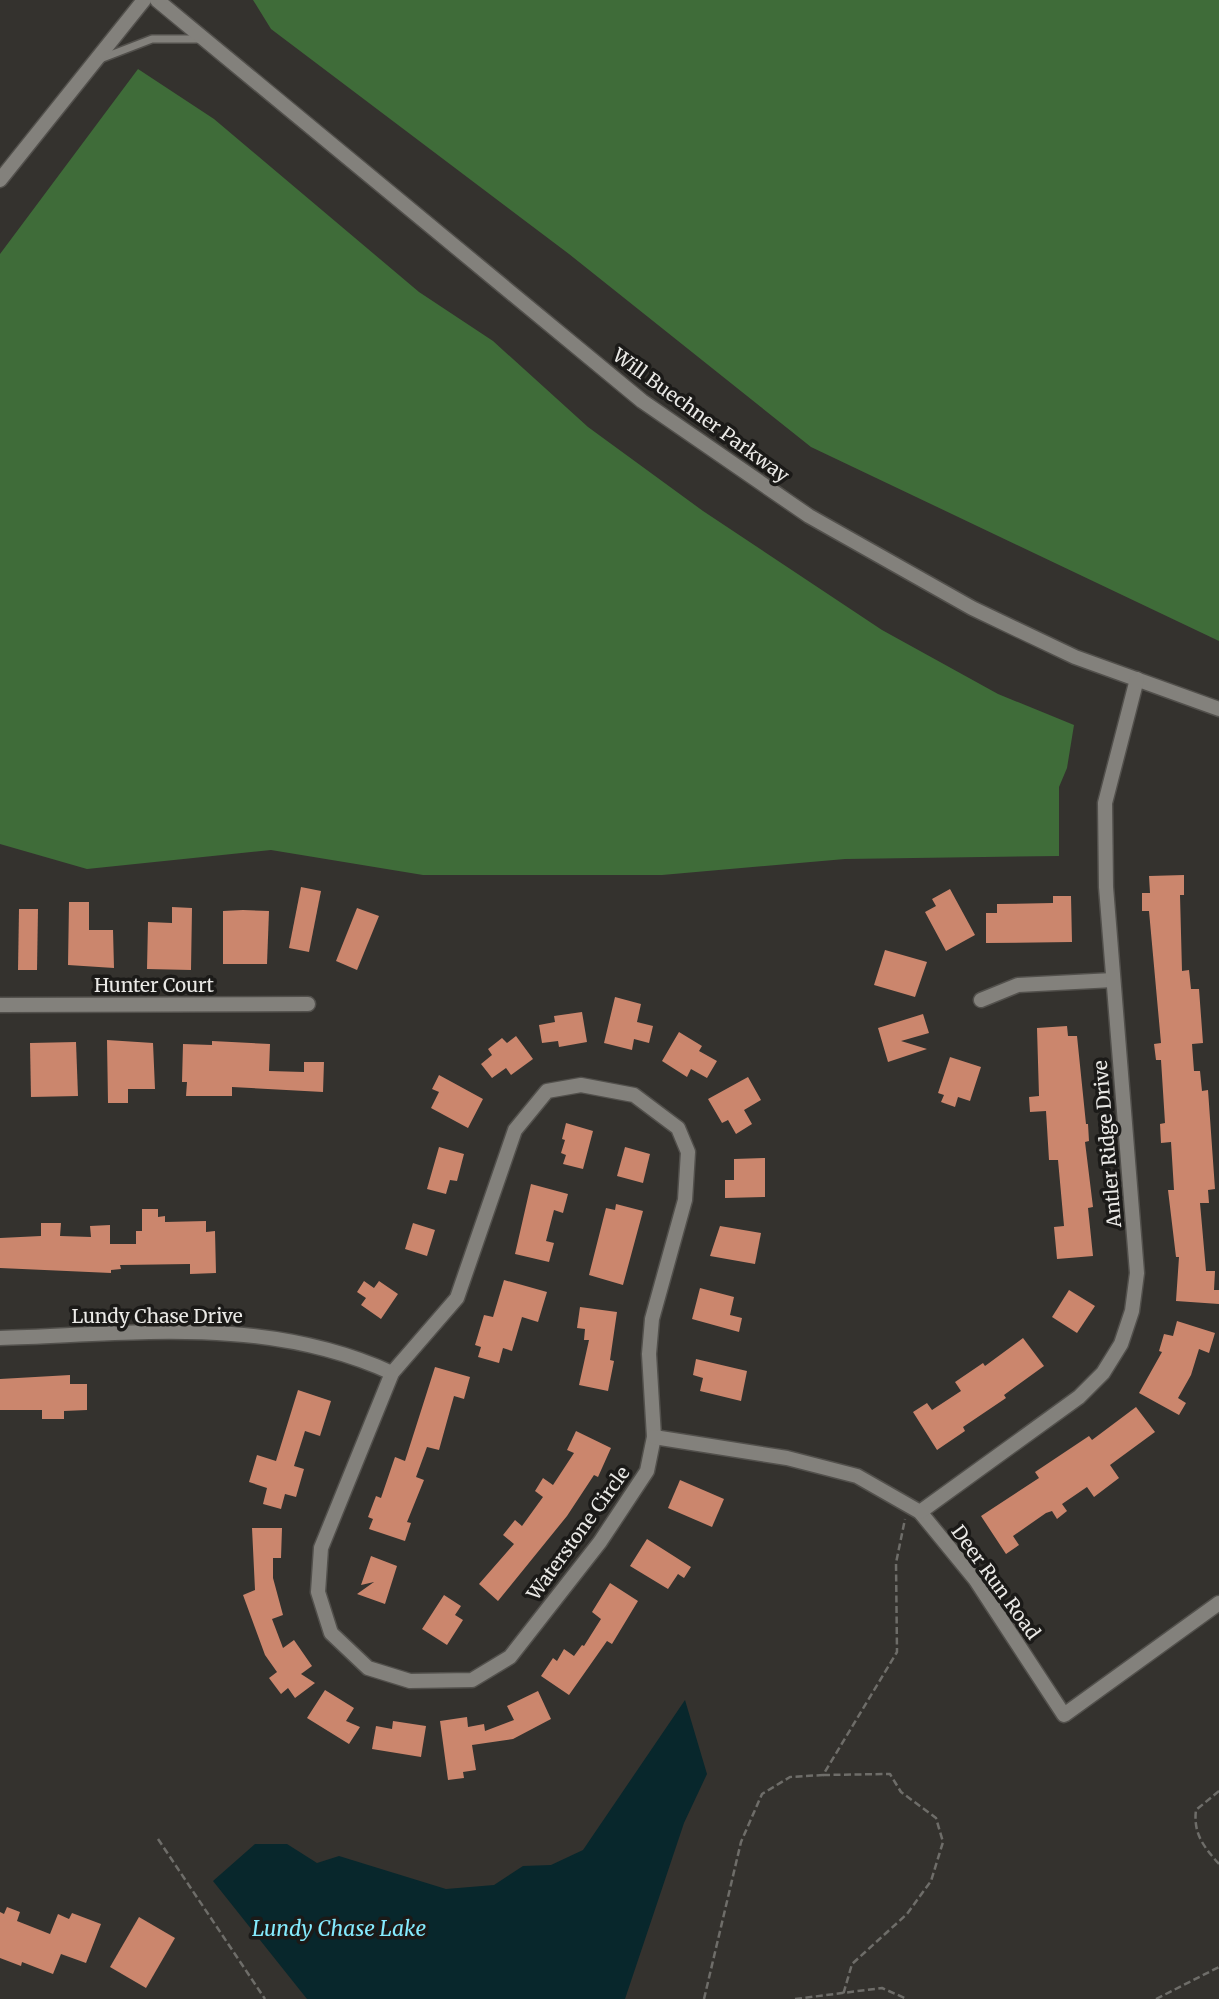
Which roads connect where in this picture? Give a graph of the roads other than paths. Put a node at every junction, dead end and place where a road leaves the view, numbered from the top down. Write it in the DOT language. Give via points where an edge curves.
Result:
graph roads {
  1 [pos="144,0"];
  2 [pos="157,0"];
  3 [pos="204,39"];
  4 [pos="96,61"];
  5 [pos="0,180"];
  6 [pos="1138,680"];
  7 [pos="1219,709"];
  8 [pos="1113,980"];
  9 [pos="981,1000"];
  10 [pos="308,1004"];
  11 [pos="0,1005"];
  12 [pos="0,1338"];
  13 [pos="391,1373"];
  14 [pos="654,1437"];
  15 [pos="914,1508"];
  16 [pos="1219,1603"];
  1 -- 4 [label="street"];
  2 -- 3 [label="street, Will Buechner Parkway"];
  3 -- 4 [label="lane" via="152,39"];
  3 -- 6 [label="street, Will Buechner Parkway" via="642,401 786,501 972,608 1075,657"];
  4 -- 5 [label="street"];
  6 -- 7 [label="street, Will Buechner Parkway"];
  6 -- 8 [label="street, Antler Ridge Drive" via="1105,803"];
  8 -- 9 [label="street" via="1018,985"];
  8 -- 15 [label="street, Antler Ridge Drive" via="1137,1273 1121,1344 1103,1373 1079,1397"];
  10 -- 11 [label="street, Hunter Court"];
  12 -- 13 [label="street, Lundy Chase Drive" via="217,1331 298,1340 352,1355"];
  13 -- 14 [label="street, Waterstone Circle" via="321,1548 318,1592 331,1633 368,1668 411,1681 472,1680 510,1657 600,1542 647,1471"];
  13 -- 14 [label="street, Waterstone Circle" via="457,1298 515,1130 547,1091 580,1085 634,1095 678,1128 688,1152 685,1200 652,1320 649,1354"];
  14 -- 15 [label="street, Deer Run Road" via="786,1458 857,1476"];
  15 -- 16 [label="street, Deer Run Road" via="975,1579 1064,1715"];
}
